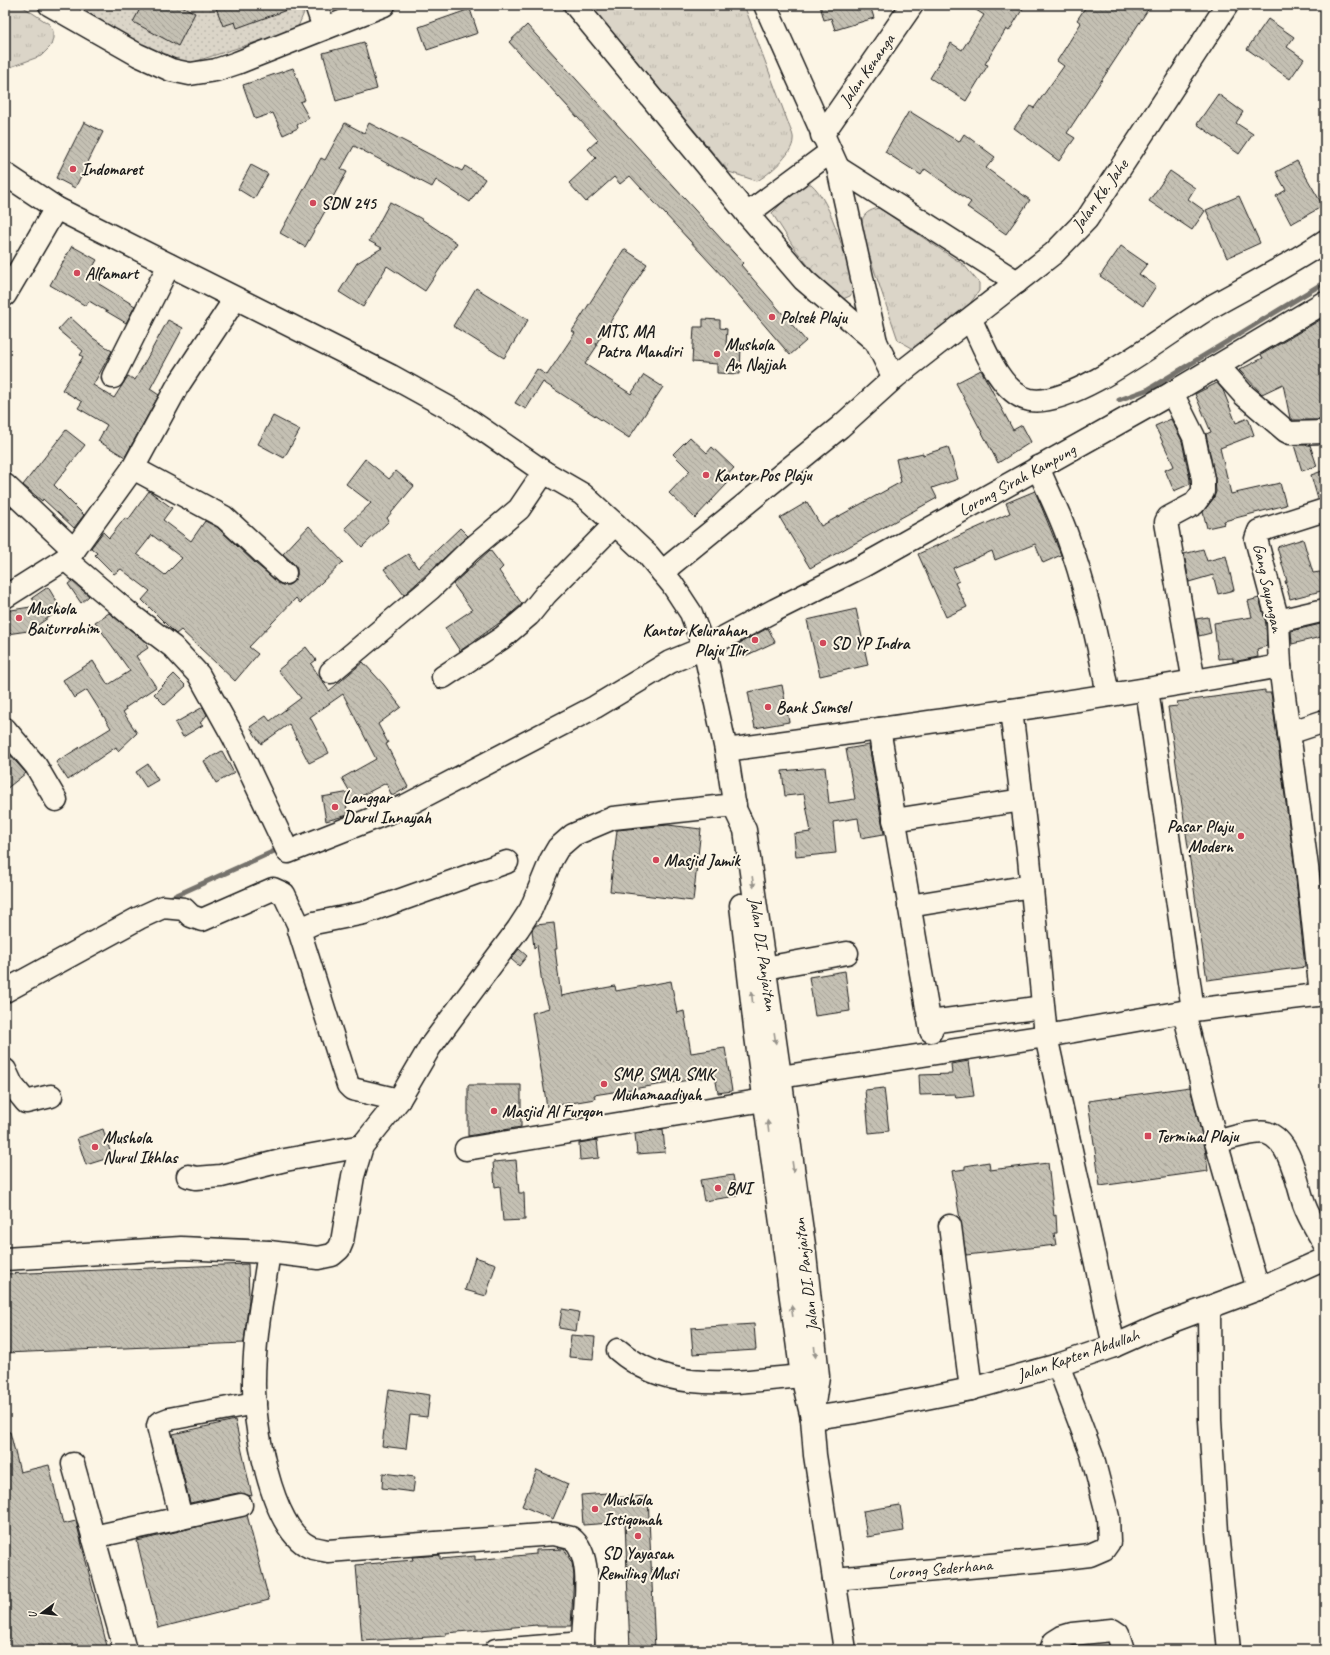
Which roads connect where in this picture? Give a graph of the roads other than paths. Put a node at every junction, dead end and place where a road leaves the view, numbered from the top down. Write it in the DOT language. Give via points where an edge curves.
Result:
graph roads {
  1 [pos="50,5"];
  2 [pos="316,5"];
  3 [pos="384,5"];
  4 [pos="575,5"];
  5 [pos="765,5"];
  6 [pos="912,5"];
  7 [pos="1227,5"];
  8 [pos="324,28"];
  9 [pos="830,152"];
  10 [pos="5,174"];
  11 [pos="56,208"];
  12 [pos="747,214"];
  13 [pos="1325,241"];
  14 [pos="168,265"];
  15 [pos="1017,282"];
  16 [pos="5,295"];
  17 [pos="235,299"];
  18 [pos="1325,302"];
  19 [pos="971,320"];
  20 [pos="876,342"];
  21 [pos="1218,366"];
  22 [pos="113,377"];
  23 [pos="894,378"];
  24 [pos="1172,393"];
  25 [pos="1325,432"];
  26 [pos="133,468"];
  27 [pos="1038,468"];
  28 [pos="544,472"];
  29 [pos="5,485"];
  30 [pos="1325,510"];
  31 [pos="616,524"];
  32 [pos="69,554"];
  33 [pos="662,572"];
  34 [pos="286,573"];
  35 [pos="5,597"];
  36 [pos="1325,610"];
  37 [pos="1278,621"];
  38 [pos="704,648"];
  39 [pos="1280,666"];
  40 [pos="331,672"];
  41 [pos="443,677"];
  42 [pos="1194,682"];
  43 [pos="1147,689"];
  44 [pos="1108,695"];
  45 [pos="1011,710"];
  46 [pos="1325,721"];
  47 [pos="5,729"];
  48 [pos="879,729"];
  49 [pos="1289,732"];
  50 [pos="726,750"];
  51 [pos="56,800"];
  52 [pos="1022,800"];
  53 [pos="735,807"];
  54 [pos="894,820"];
  55 [pos="507,862"];
  56 [pos="1316,866"];
  57 [pos="1031,886"];
  58 [pos="909,906"];
  59 [pos="300,928"];
  60 [pos="847,953"];
  61 [pos="765,968"];
  62 [pos="5,991"];
  63 [pos="1323,994"];
  64 [pos="1043,1007"];
  65 [pos="1188,1011"];
  66 [pos="1046,1036"];
  67 [pos="5,1070"];
  68 [pos="780,1077"];
  69 [pos="51,1096"];
  70 [pos="399,1100"];
  71 [pos="764,1100"];
  72 [pos="1216,1142"];
  73 [pos="362,1146"];
  74 [pos="466,1149"];
  75 [pos="188,1176"];
  76 [pos="950,1226"];
  77 [pos="1325,1245"];
  78 [pos="269,1252"];
  79 [pos="5,1259"];
  80 [pos="1325,1259"];
  81 [pos="1258,1289"];
  82 [pos="1209,1308"];
  83 [pos="1114,1346"];
  84 [pos="618,1350"];
  85 [pos="1058,1365"];
  86 [pos="802,1376"];
  87 [pos="971,1389"];
  88 [pos="255,1403"];
  89 [pos="816,1418"];
  90 [pos="73,1464"];
  91 [pos="241,1505"];
  92 [pos="181,1518"];
  93 [pos="93,1537"];
  94 [pos="834,1579"];
  95 [pos="583,1646"];
  96 [pos="124,1650"];
  97 [pos="496,1650"];
  98 [pos="845,1650"];
  99 [pos="1051,1650"];
  100 [pos="1123,1650"];
  101 [pos="1229,1650"];
  1 -- 8 [label="street" via="138,55 183,74 211,71 237,64"];
  2 -- 8 [label="street"];
  3 -- 8 [label="street"];
  4 -- 12 [label="street"];
  5 -- 9 [label="street"];
  6 -- 9 [label="street, Jalan Kenanga"];
  7 -- 15 [label="street, Jalan Kb. Jahe" via="1087,219 1054,253"];
  9 -- 12 [label="street, Jalan Kenanga"];
  9 -- 15 [label="street"];
  9 -- 20 [label="street"];
  10 -- 11 [label="street, Jalan DI. Panjaitan"];
  11 -- 14 [label="street, Jalan DI. Panjaitan"];
  11 -- 16 [label="street"];
  12 -- 20 [label="street" via="804,280"];
  13 -- 19 [label="street" via="1208,309 1120,367 1095,381 1056,397 1030,400 1014,392 998,374"];
  14 -- 17 [label="street, Jalan DI. Panjaitan"];
  14 -- 22 [label="street"];
  15 -- 19 [label="street, Jalan Kb. Jahe"];
  17 -- 26 [label="street" via="177,387"];
  17 -- 28 [label="street, Jalan DI. Panjaitan" via="391,376 460,414"];
  18 -- 21 [label="street, Lorong Sirah Kampung"];
  19 -- 23 [label="street, Jalan Kb. Jahe"];
  20 -- 23 [label="street"];
  21 -- 24 [label="street, Lorong Sirah Kampung"];
  21 -- 25 [label="street" via="1244,395 1286,431"];
  23 -- 33 [label="street, Jalan Kb. Jahe" via="840,427"];
  24 -- 27 [label="street, Lorong Sirah Kampung"];
  24 -- 42 [label="street" via="1194,437 1203,479 1203,492 1197,501 1168,518 1166,522"];
  26 -- 32 [label="street"];
  26 -- 34 [label="street" via="224,517"];
  27 -- 38 [label="street, Lorong Sirah Kampung" via="863,566"];
  27 -- 44 [label="street" via="1067,534 1081,576 1097,635"];
  28 -- 31 [label="street, Jalan DI. Panjaitan" via="582,494"];
  28 -- 40 [label="street" via="519,509 469,551 430,590"];
  29 -- 32 [label="street"];
  30 -- 37 [label="street, Gang Sayangan" via="1259,531 1256,535"];
  31 -- 33 [label="street, Jalan DI. Panjaitan"];
  31 -- 41 [label="street" via="546,594 529,615 502,638"];
  32 -- 35 [label="street"];
  32 -- 38 [label="street, Lorong Sirah Kampung" via="131,615 174,647 199,674 234,738 288,852 405,806 596,707 670,662"];
  33 -- 38 [label="street, Jalan DI. Panjaitan" via="691,613"];
  36 -- 37 [label="street"];
  37 -- 39 [label="street, Gang Sayangan"];
  38 -- 50 [label="street, Jalan DI. Panjaitan"];
  39 -- 42 [label="street"];
  39 -- 49 [label="street, Gang Sayangan"];
  42 -- 43 [label="street"];
  43 -- 44 [label="street"];
  43 -- 65 [label="street"];
  44 -- 45 [label="street"];
  45 -- 48 [label="street"];
  45 -- 52 [label="street"];
  46 -- 49 [label="street"];
  47 -- 51 [label="street" via="36,766"];
  48 -- 50 [label="street"];
  48 -- 54 [label="street"];
  49 -- 56 [label="street, Gang Sayangan"];
  50 -- 53 [label="street, Jalan DI. Panjaitan"];
  52 -- 54 [label="street"];
  52 -- 57 [label="street"];
  53 -- 61 [label="street, Jalan DI. Panjaitan, one-way" via="745,830"];
  53 -- 70 [label="street" via="613,818 573,835 558,848 518,929 430,1047"];
  71 -- 53 [label="street, one-way" via="733,831"];
  54 -- 58 [label="street"];
  55 -- 59 [label="street" via="364,913"];
  56 -- 63 [label="street, Gang Sayangan"];
  57 -- 58 [label="street"];
  57 -- 64 [label="street"];
  58 -- 64 [label="street" via="930,1027"];
  59 -- 62 [label="street" via="284,894 273,889 202,920 191,916 184,909 163,907"];
  59 -- 70 [label="street" via="300,936 348,1085 352,1089"];
  60 -- 61 [label="street"];
  61 -- 68 [label="street, Jalan DI. Panjaitan, one-way"];
  63 -- 65 [label="street"];
  64 -- 66 [label="street"];
  65 -- 66 [label="street"];
  65 -- 72 [label="street"];
  66 -- 68 [label="street"];
  66 -- 83 [label="street"];
  67 -- 69 [label="street" via="12,1085 26,1102"];
  68 -- 89 [label="street, Jalan DI. Panjaitan, one-way" via="804,1245 818,1376"];
  70 -- 73 [label="street"];
  71 -- 74 [label="street"];
  86 -- 71 [label="street, one-way"];
  72 -- 77 [label="street" via="1266,1133 1276,1137 1292,1165 1305,1206"];
  72 -- 81 [label="street"];
  73 -- 75 [label="street" via="285,1160 221,1176"];
  73 -- 78 [label="street" via="353,1176 339,1249 328,1257 318,1258"];
  76 -- 87 [label="street"];
  78 -- 79 [label="street" via="181,1248"];
  78 -- 88 [label="street" via="256,1342"];
  80 -- 81 [label="street, Jalan Kapten Abdullah"];
  81 -- 82 [label="street, Jalan Kapten Abdullah"];
  82 -- 83 [label="street, Jalan Kapten Abdullah"];
  82 -- 101 [label="street" via="1210,1420 1217,1532"];
  83 -- 85 [label="street, Jalan Kapten Abdullah"];
  84 -- 86 [label="street" via="633,1363 681,1380 710,1384"];
  85 -- 87 [label="street, Jalan Kapten Abdullah"];
  85 -- 94 [label="street, Lorong Sederhana" via="1092,1455 1108,1517 1107,1546 1098,1553 1047,1560"];
  86 -- 89 [label="street"];
  87 -- 89 [label="street, Jalan Kapten Abdullah"];
  88 -- 92 [label="street" via="169,1418 159,1423"];
  88 -- 95 [label="street" via="255,1417 269,1479 279,1507 288,1527 310,1547 328,1551 554,1534 570,1538 580,1550 586,1576"];
  89 -- 94 [label="street" via="815,1455"];
  90 -- 93 [label="street"];
  91 -- 92 [label="street"];
  92 -- 93 [label="street"];
  93 -- 96 [label="street"];
  94 -- 98 [label="street"];
  95 -- 97 [label="street"];
  99 -- 100 [label="street" via="1054,1642 1062,1637 1112,1630 1118,1634"];
}
